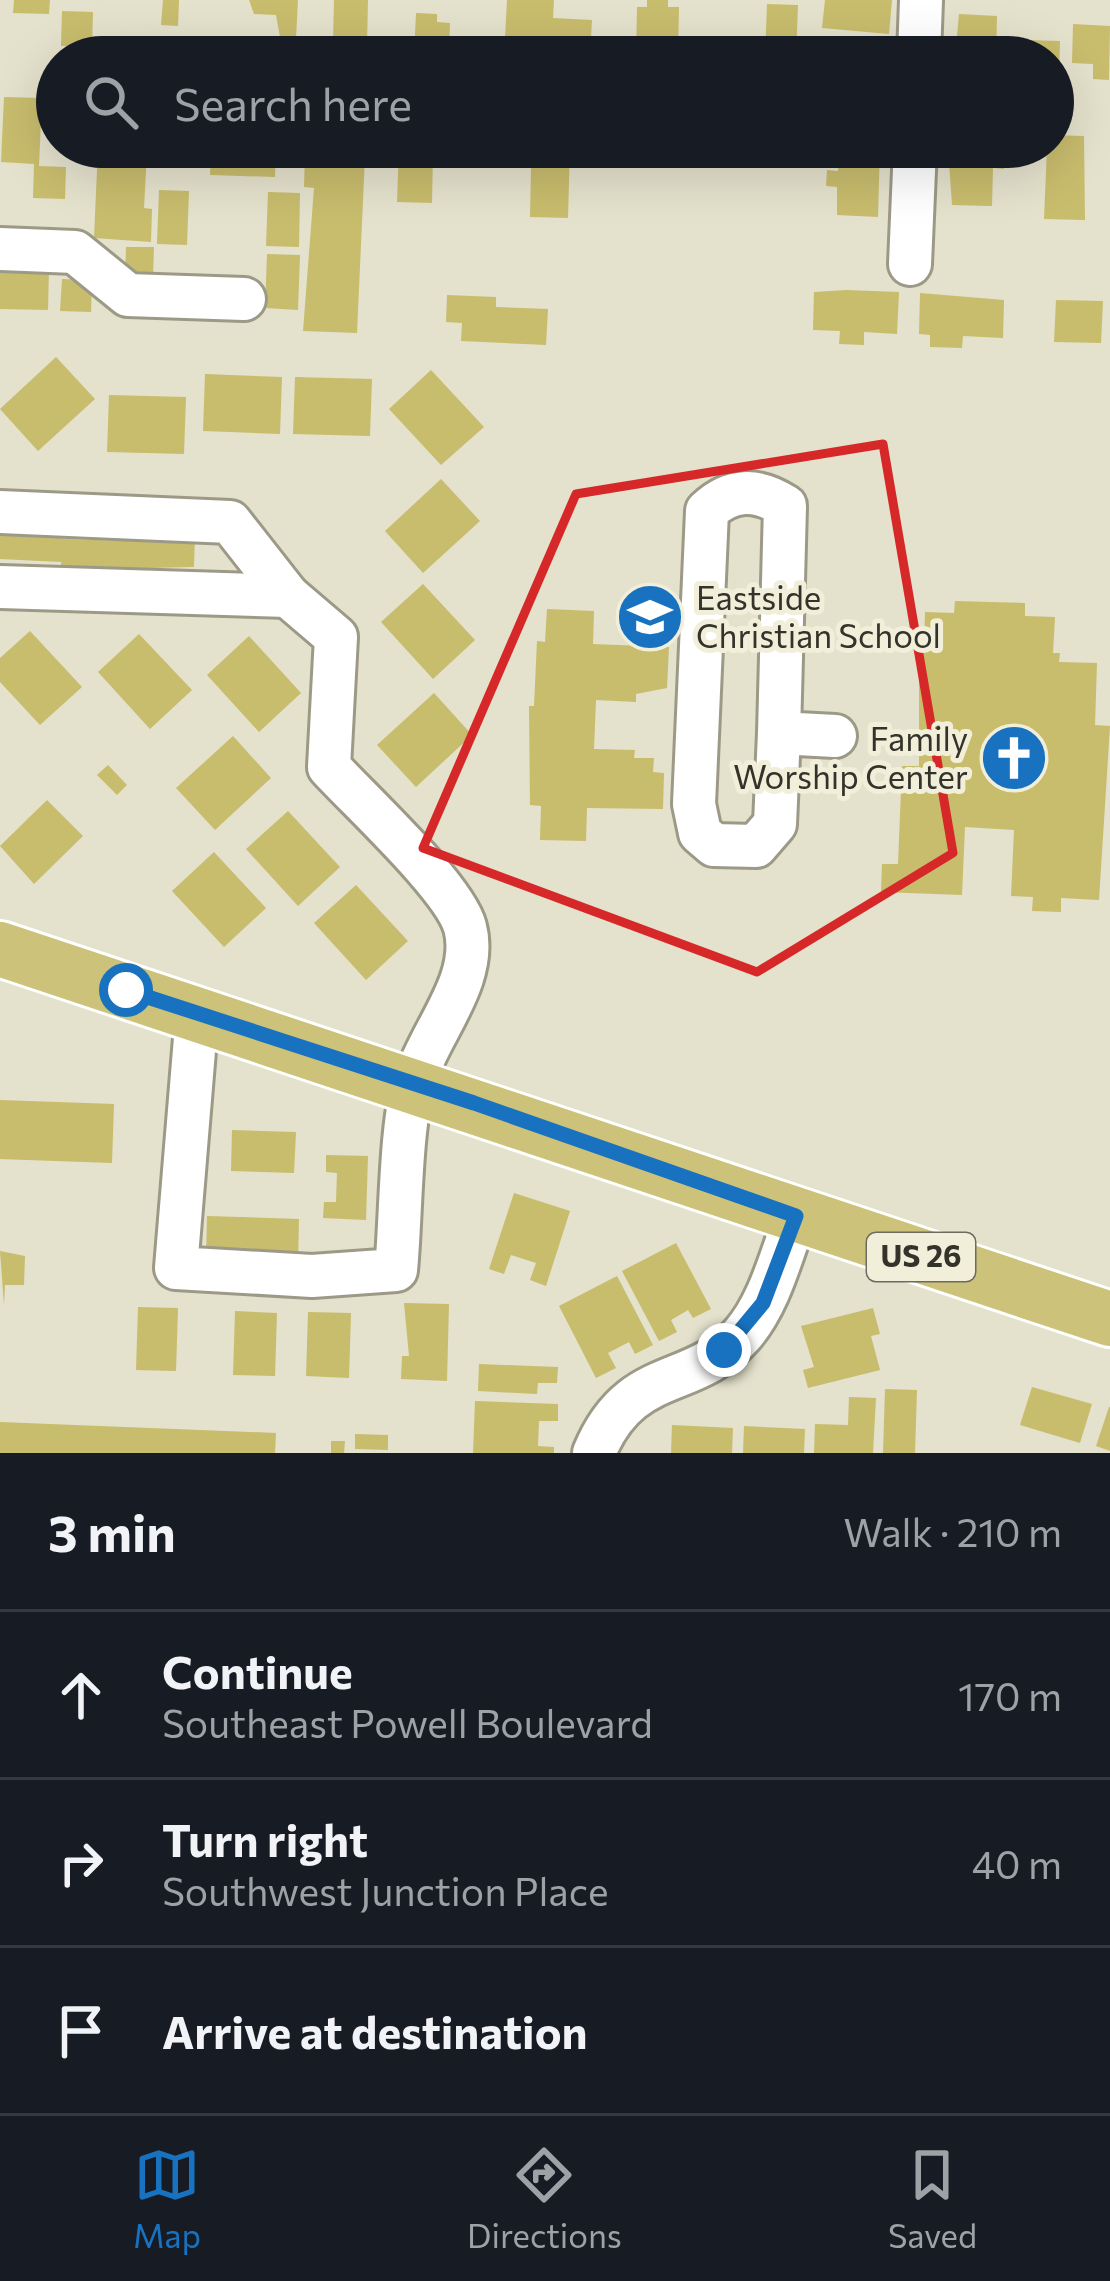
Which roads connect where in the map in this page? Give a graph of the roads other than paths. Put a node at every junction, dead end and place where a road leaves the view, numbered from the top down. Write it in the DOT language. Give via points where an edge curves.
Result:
graph roads {
  1 [pos="921,0"];
  2 [pos="920,36"];
  3 [pos="914,168"];
  4 [pos="0,249"];
  5 [pos="910,264"];
  6 [pos="244,299"];
  7 [pos="0,512"];
  8 [pos="0,587"];
  9 [pos="288,596"];
  10 [pos="779,733"];
  11 [pos="836,736"];
  12 [pos="0,949"];
  13 [pos="197,1014"];
  14 [pos="413,1083"];
  15 [pos="796,1216"];
  16 [pos="1110,1319"];
  17 [pos="594,1453"];
  1 -- 2 [label="street"];
  3 -- 5 [label="street"];
  4 -- 6 [label="street" via="75,252 128,295"];
  7 -- 9 [label="street" via="230,522"];
  8 -- 9 [label="street"];
  9 -- 14 [label="street" via="336,637 329,767 454,903 464,924 466,973"];
  10 -- 10 [label="street" via="784,506 766,494 738,492 706,511 694,804 700,833 714,845 756,846 775,824"];
  10 -- 11 [label="street"];
  12 -- 13 [label="main road, US 26"];
  13 -- 14 [label="main road, US 26"];
  13 -- 14 [label="street" via="176,1268 312,1276 396,1270"];
  14 -- 15 [label="main road, US 26"];
  15 -- 16 [label="main road, US 26"];
  15 -- 17 [label="street" via="742,1335 706,1363 631,1396"];
}
